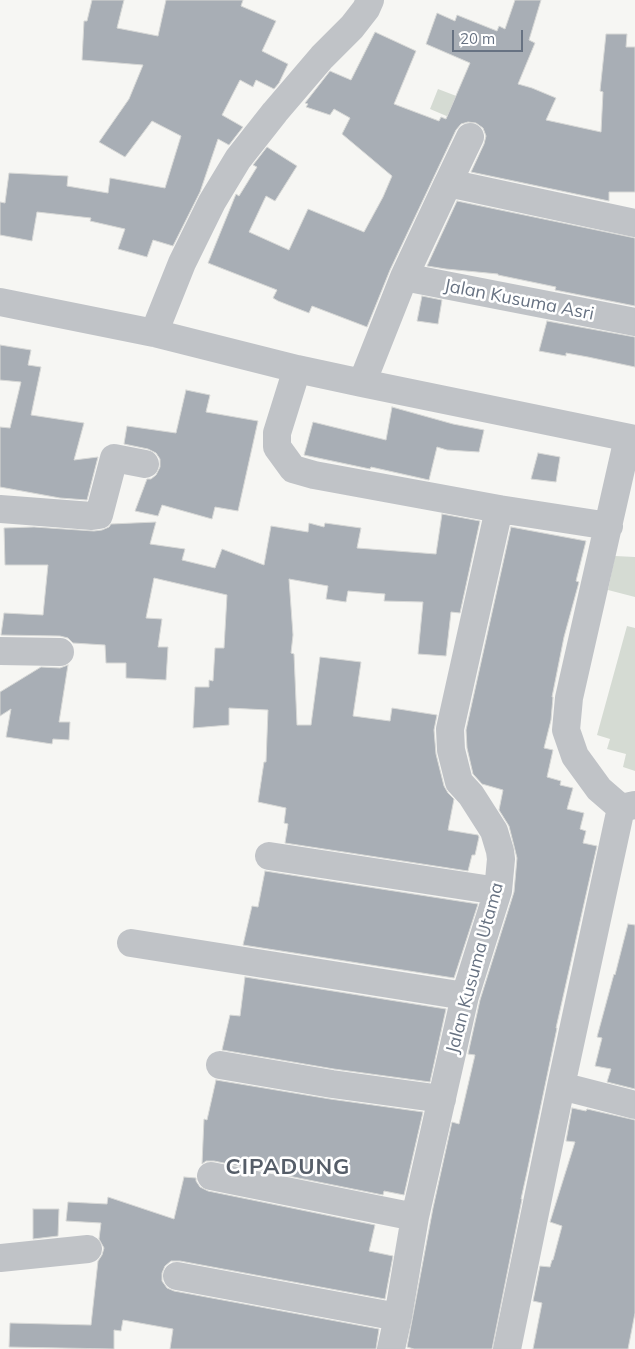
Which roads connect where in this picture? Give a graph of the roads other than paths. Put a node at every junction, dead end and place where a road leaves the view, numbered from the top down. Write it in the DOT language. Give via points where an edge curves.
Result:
graph roads {
  1 [pos="370,0"];
  2 [pos="470,137"];
  3 [pos="448,183"];
  4 [pos="635,223"];
  5 [pos="404,277"];
  6 [pos="0,302"];
  7 [pos="635,322"];
  8 [pos="154,334"];
  9 [pos="297,369"];
  10 [pos="362,383"];
  11 [pos="632,438"];
  12 [pos="145,464"];
  13 [pos="0,509"];
  14 [pos="499,509"];
  15 [pos="609,526"];
  16 [pos="0,651"];
  17 [pos="60,652"];
  18 [pos="628,806"];
  19 [pos="269,856"];
  20 [pos="498,891"];
  21 [pos="131,943"];
  22 [pos="465,996"];
  23 [pos="220,1065"];
  24 [pos="561,1086"];
  25 [pos="442,1099"];
  26 [pos="635,1105"];
  27 [pos="211,1176"];
  28 [pos="415,1217"];
  29 [pos="88,1249"];
  30 [pos="0,1258"];
  31 [pos="177,1276"];
  32 [pos="398,1317"];
  33 [pos="391,1349"];
  34 [pos="507,1349"];
  1 -- 8 [label="street" via="352,28 274,112 238,159 212,202 182,263"];
  2 -- 3 [label="street"];
  3 -- 4 [label="street"];
  3 -- 5 [label="street"];
  5 -- 7 [label="street, Jalan Kusuma Asri"];
  5 -- 10 [label="street"];
  6 -- 8 [label="street"];
  8 -- 9 [label="street"];
  9 -- 10 [label="street"];
  9 -- 14 [label="street" via="277,433 277,447 293,469 314,476"];
  10 -- 11 [label="street"];
  11 -- 15 [label="street"];
  12 -- 13 [label="street" via="114,458 99,515"];
  14 -- 15 [label="street"];
  14 -- 20 [label="street, Jalan Kusuma Utama" via="450,729 451,750 459,782 494,831 500,851"];
  15 -- 18 [label="street" via="569,698 566,730 575,756 599,789"];
  16 -- 17 [label="street"];
  18 -- 24 [label="street"];
  19 -- 20 [label="street"];
  20 -- 22 [label="street, Jalan Kusuma Utama"];
  21 -- 22 [label="street"];
  22 -- 25 [label="street, Jalan Kusuma Utama"];
  23 -- 25 [label="street"];
  24 -- 26 [label="street"];
  24 -- 34 [label="street"];
  25 -- 28 [label="street, Jalan Kusuma Utama"];
  27 -- 28 [label="street"];
  28 -- 32 [label="street, Jalan Kusuma Utama"];
  29 -- 30 [label="street"];
  31 -- 32 [label="street"];
  32 -- 33 [label="street, Jalan Kusuma Utama"];
}
